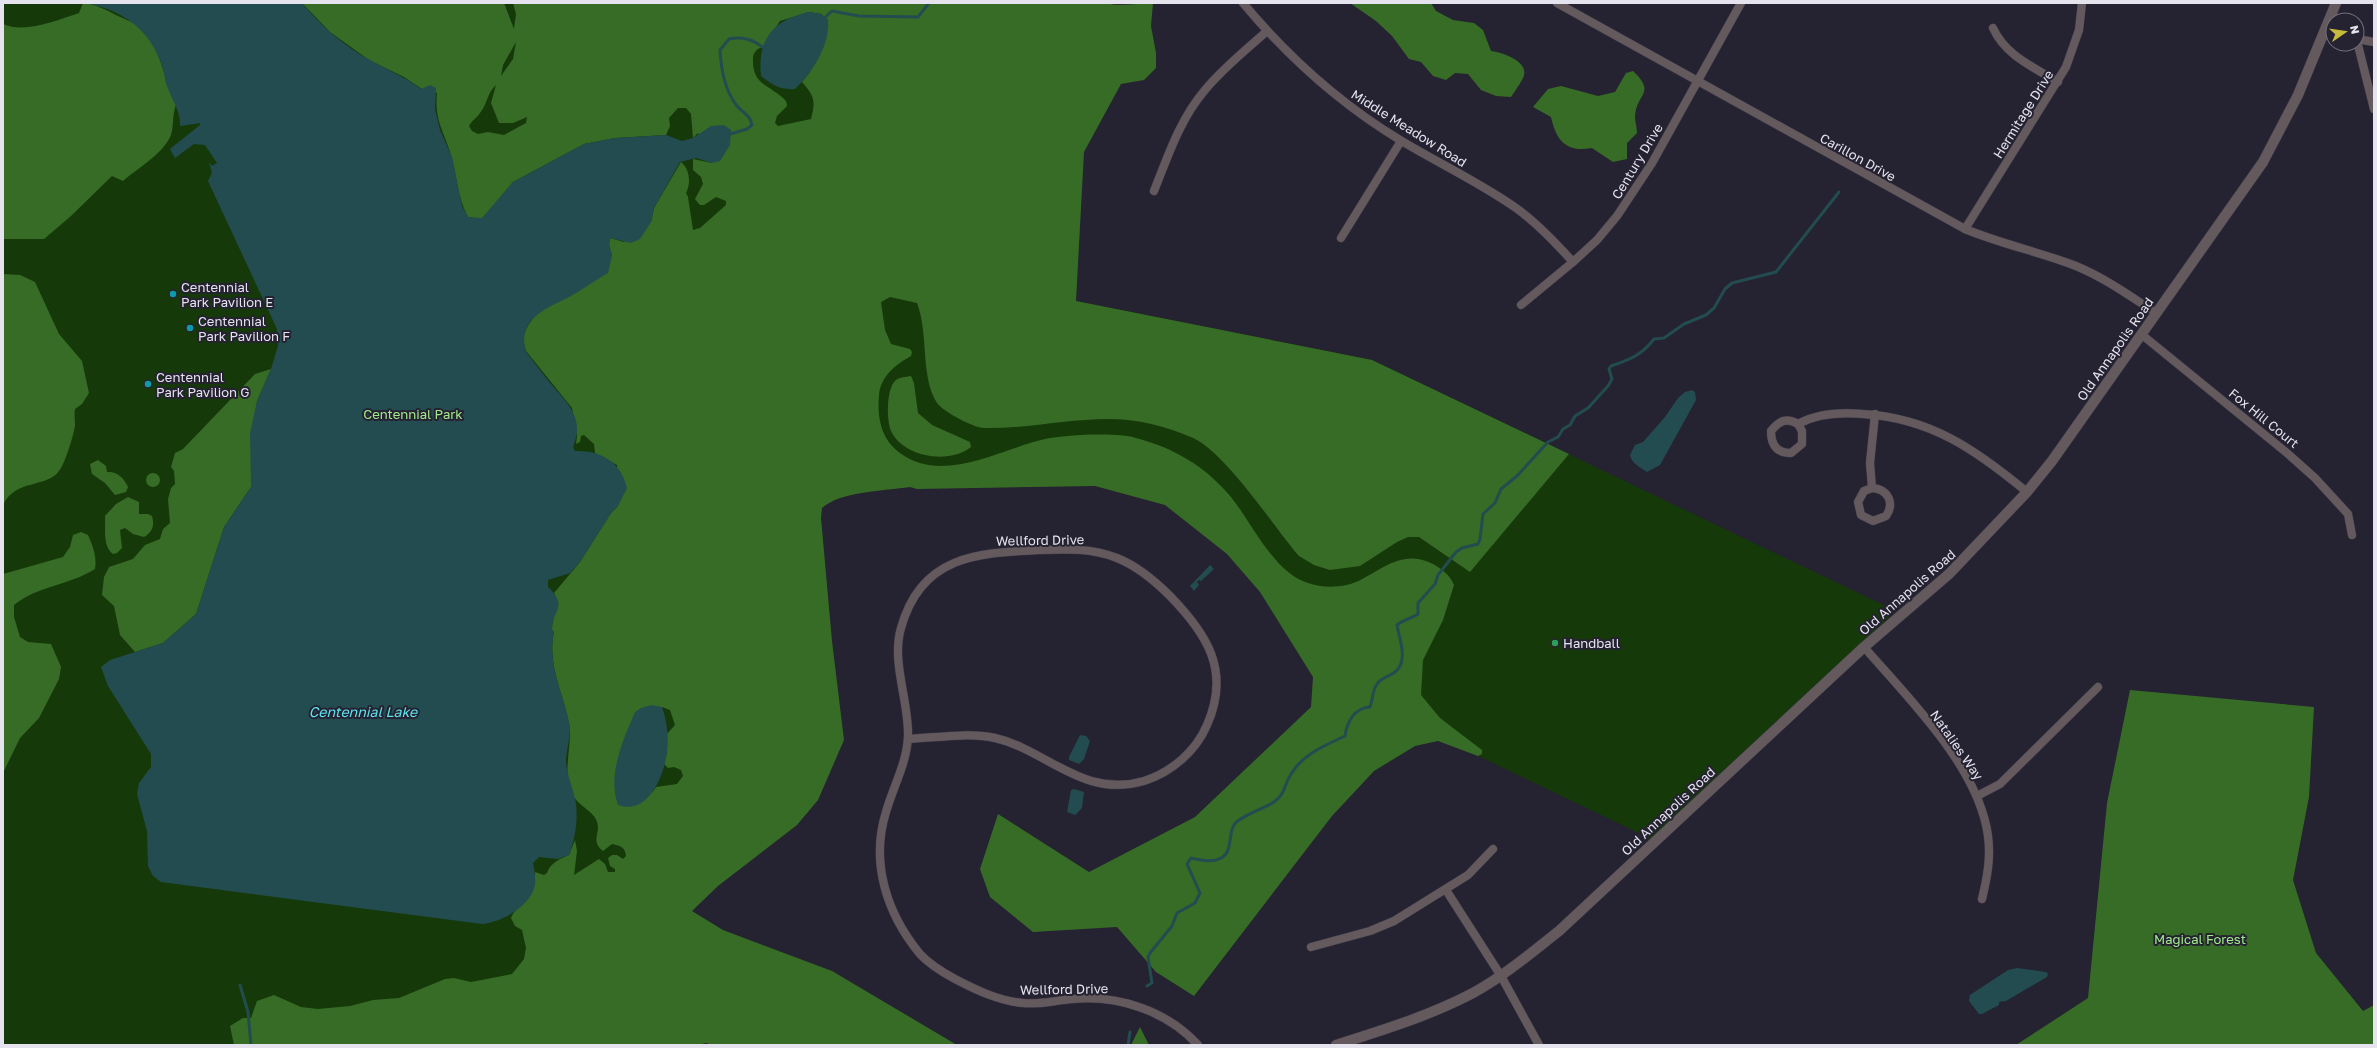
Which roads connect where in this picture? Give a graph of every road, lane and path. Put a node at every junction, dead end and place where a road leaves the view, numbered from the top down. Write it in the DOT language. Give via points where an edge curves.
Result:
graph roads {
  1 [pos="1243,3"];
  2 [pos="1557,3"];
  3 [pos="1741,3"];
  4 [pos="2082,3"];
  5 [pos="1993,28"];
  6 [pos="1267,31"];
  7 [pos="2325,39"];
  8 [pos="2360,52"];
  9 [pos="1696,82"];
  10 [pos="2058,82"];
  11 [pos="2374,109"];
  12 [pos="1401,141"];
  13 [pos="1154,191"];
  14 [pos="1965,230"];
  15 [pos="1341,238"];
  16 [pos="1573,262"];
  17 [pos="1521,305"];
  18 [pos="2156,313"];
  19 [pos="2141,334"];
  20 [pos="1875,414"];
  21 [pos="1798,424"];
  22 [pos="1872,488"];
  23 [pos="2027,492"];
  24 [pos="2352,535"];
  25 [pos="1864,647"];
  26 [pos="2098,687"];
  27 [pos="908,739"];
  28 [pos="1977,796"];
  29 [pos="1493,849"];
  30 [pos="1446,890"];
  31 [pos="1982,899"];
  32 [pos="1311,947"];
  33 [pos="1501,976"];
  34 [pos="1198,1045"];
  35 [pos="1336,1045"];
  36 [pos="1539,1045"];
  1 -- 6 [label="street, Middle Meadow Road"];
  2 -- 9 [label="street, Carillon Drive"];
  3 -- 9 [label="street, Century Drive"];
  4 -- 10 [label="street, Hermitage Drive" via="2074,49"];
  5 -- 10 [label="street" via="2010,52"];
  6 -- 12 [label="street, Middle Meadow Road" via="1319,82"];
  6 -- 13 [label="street" via="1221,73 1200,97 1180,128"];
  7 -- 18 [label="street, Old Annapolis Road" via="2263,162"];
  8 -- 11 [label="street"];
  9 -- 14 [label="street, Carillon Drive"];
  9 -- 16 [label="street, Century Drive" via="1635,191 1597,240"];
  10 -- 14 [label="street, Hermitage Drive"];
  12 -- 15 [label="street"];
  12 -- 16 [label="street, Middle Meadow Road" via="1516,208 1553,240"];
  14 -- 18 [label="street, Carillon Drive" via="1995,242 2076,266 2112,284"];
  16 -- 17 [label="street, Century Drive"];
  18 -- 19 [label="street, Old Annapolis Road"];
  19 -- 23 [label="street, Old Annapolis Road" via="2052,461"];
  19 -- 24 [label="street, Fox Hill Court" via="2315,478 2348,514"];
  20 -- 21 [label="street" via="1830,414"];
  20 -- 22 [label="street" via="1870,464"];
  20 -- 23 [label="street" via="1898,418 1944,434 1986,458"];
  21 -- 21 [label="street" via="1793,421 1782,421 1771,431 1773,445 1778,451 1791,453 1802,444 1802,431"];
  22 -- 22 [label="street" via="1883,491 1891,504 1886,516 1873,521 1861,515 1858,502 1864,491"];
  23 -- 25 [label="street, Old Annapolis Road" via="1990,534 1949,574"];
  25 -- 28 [label="street, Natalies Way" via="1933,729 1963,769"];
  25 -- 33 [label="street, Old Annapolis Road" via="1559,931"];
  26 -- 28 [label="street" via="2009,777"];
  27 -- 27 [label="street, Wellford Drive" via="979,736 995,738 1083,779 1102,784 1144,781 1182,760 1204,732 1215,699 1216,676 1211,654 1203,634 1186,612 1159,586 1121,559 1077,549 986,552 941,570 925,583 906,613 898,650"];
  27 -- 34 [label="street, Wellford Drive" via="901,774 884,817 879,857 884,890 899,921 922,956 937,969 1005,1001 1024,1004 1094,998 1116,1000 1151,1011 1174,1025"];
  28 -- 31 [label="street, Natalies Way" via="1988,836 1989,853"];
  29 -- 30 [label="street" via="1468,875"];
  30 -- 32 [label="street" via="1394,922"];
  30 -- 33 [label="street"];
  33 -- 35 [label="street, Old Annapolis Road" via="1442,1008"];
  33 -- 36 [label="street"];
}
